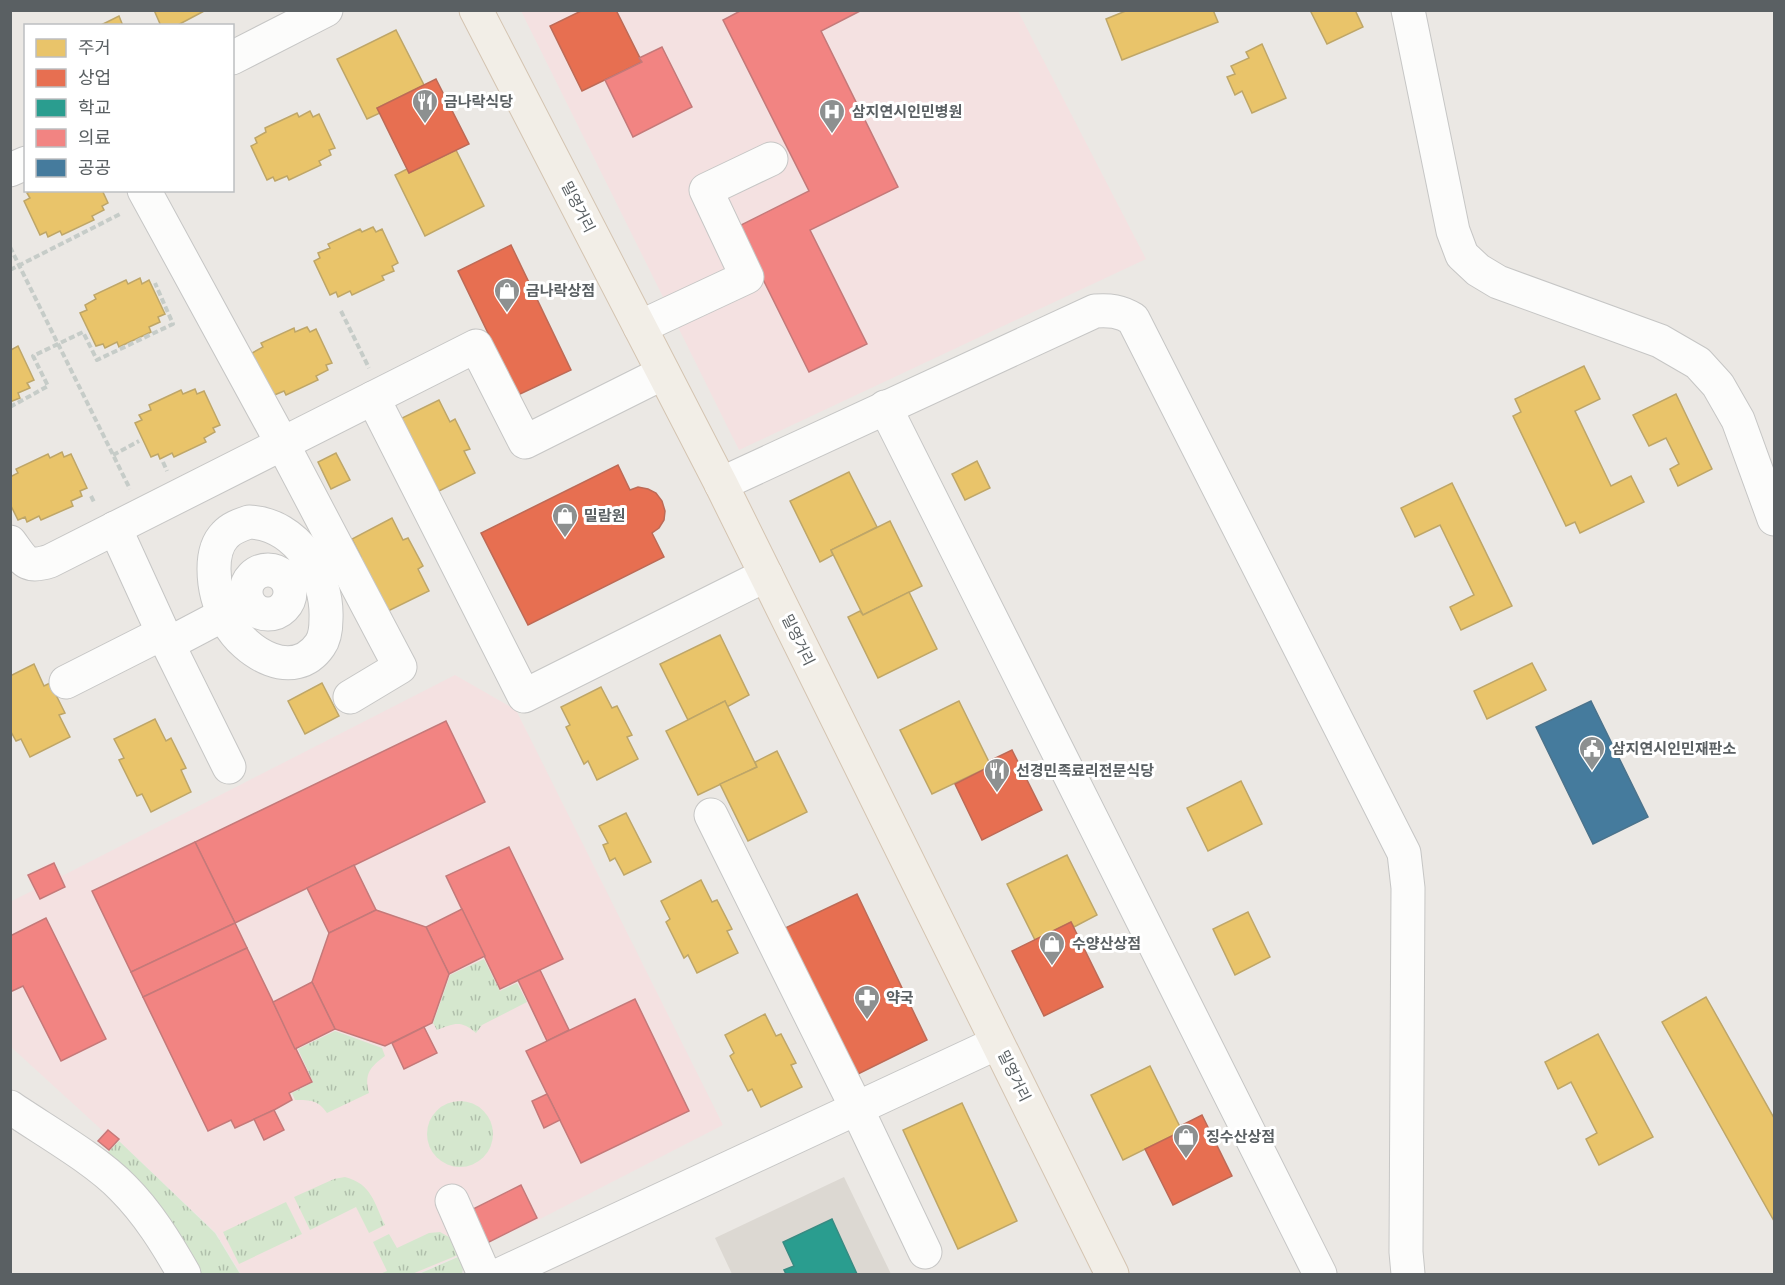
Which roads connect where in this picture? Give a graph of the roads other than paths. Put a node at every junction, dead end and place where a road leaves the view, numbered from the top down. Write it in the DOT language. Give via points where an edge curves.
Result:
graph roads {
  1 [pos="326,10"];
  2 [pos="476,10"];
  3 [pos="1408,10"];
  4 [pos="234,57"];
  5 [pos="771,159"];
  6 [pos="24,164"];
  7 [pos="10,170"];
  8 [pos="146,195"];
  9 [pos="640,327"];
  10 [pos="663,373"];
  11 [pos="377,396"];
  12 [pos="885,407"];
  13 [pos="282,443"];
  14 [pos="721,484"];
  15 [pos="1774,519"];
  16 [pos="129,521"];
  17 [pos="10,542"];
  18 [pos="314,568"];
  19 [pos="766,575"];
  20 [pos="236,608"];
  21 [pos="165,638"];
  22 [pos="66,682"];
  23 [pos="350,697"];
  24 [pos="229,767"];
  25 [pos="711,814"];
  26 [pos="997,1042"];
  27 [pos="10,1107"];
  28 [pos="857,1109"];
  29 [pos="452,1201"];
  30 [pos="925,1252"];
  31 [pos="184,1275"];
  32 [pos="484,1275"];
  33 [pos="501,1275"];
  34 [pos="1112,1275"];
  35 [pos="1320,1275"];
  36 [pos="1408,1275"];
  1 -- 4 [label="street"];
  2 -- 9 [label="main road, 밀영거리"];
  3 -- 15 [label="street" via="1453,231 1462,255 1498,282 1660,341 1698,363 1718,385 1738,420"];
  5 -- 9 [label="street" via="706,190 747,277"];
  6 -- 7 [label="street"];
  8 -- 13 [label="street"];
  9 -- 10 [label="main road, 밀영거리"];
  10 -- 11 [label="street" via="525,442 476,346"];
  10 -- 14 [label="main road, 밀영거리"];
  11 -- 13 [label="street"];
  11 -- 19 [label="street" via="524,696"];
  12 -- 14 [label="street"];
  12 -- 35 [label="street"];
  12 -- 36 [label="street" via="1095,310 1124,313 1133,319 1404,853 1408,888"];
  13 -- 16 [label="street"];
  13 -- 18 [label="street"];
  14 -- 19 [label="main road, 밀영거리"];
  16 -- 17 [label="street" via="36,566 24,562"];
  16 -- 21 [label="street"];
  18 -- 20 [label="street" via="291,592 282,610 263,614"];
  18 -- 20 [label="street" via="302,550 275,528 249,522 236,526 221,540 214,560 217,594"];
  18 -- 20 [label="street" via="325,592 326,627 323,640 304,660 291,664 265,658 238,636"];
  18 -- 23 [label="street" via="400,667"];
  19 -- 26 [label="main road, 밀영거리"];
  20 -- 21 [label="street"];
  21 -- 22 [label="street"];
  21 -- 24 [label="street"];
  25 -- 28 [label="street"];
  26 -- 28 [label="street"];
  26 -- 34 [label="main road, 밀영거리"];
  27 -- 31 [label="street" via="123,1187 161,1235"];
  28 -- 30 [label="street"];
  28 -- 33 [label="street"];
  29 -- 32 [label="street"];
}
